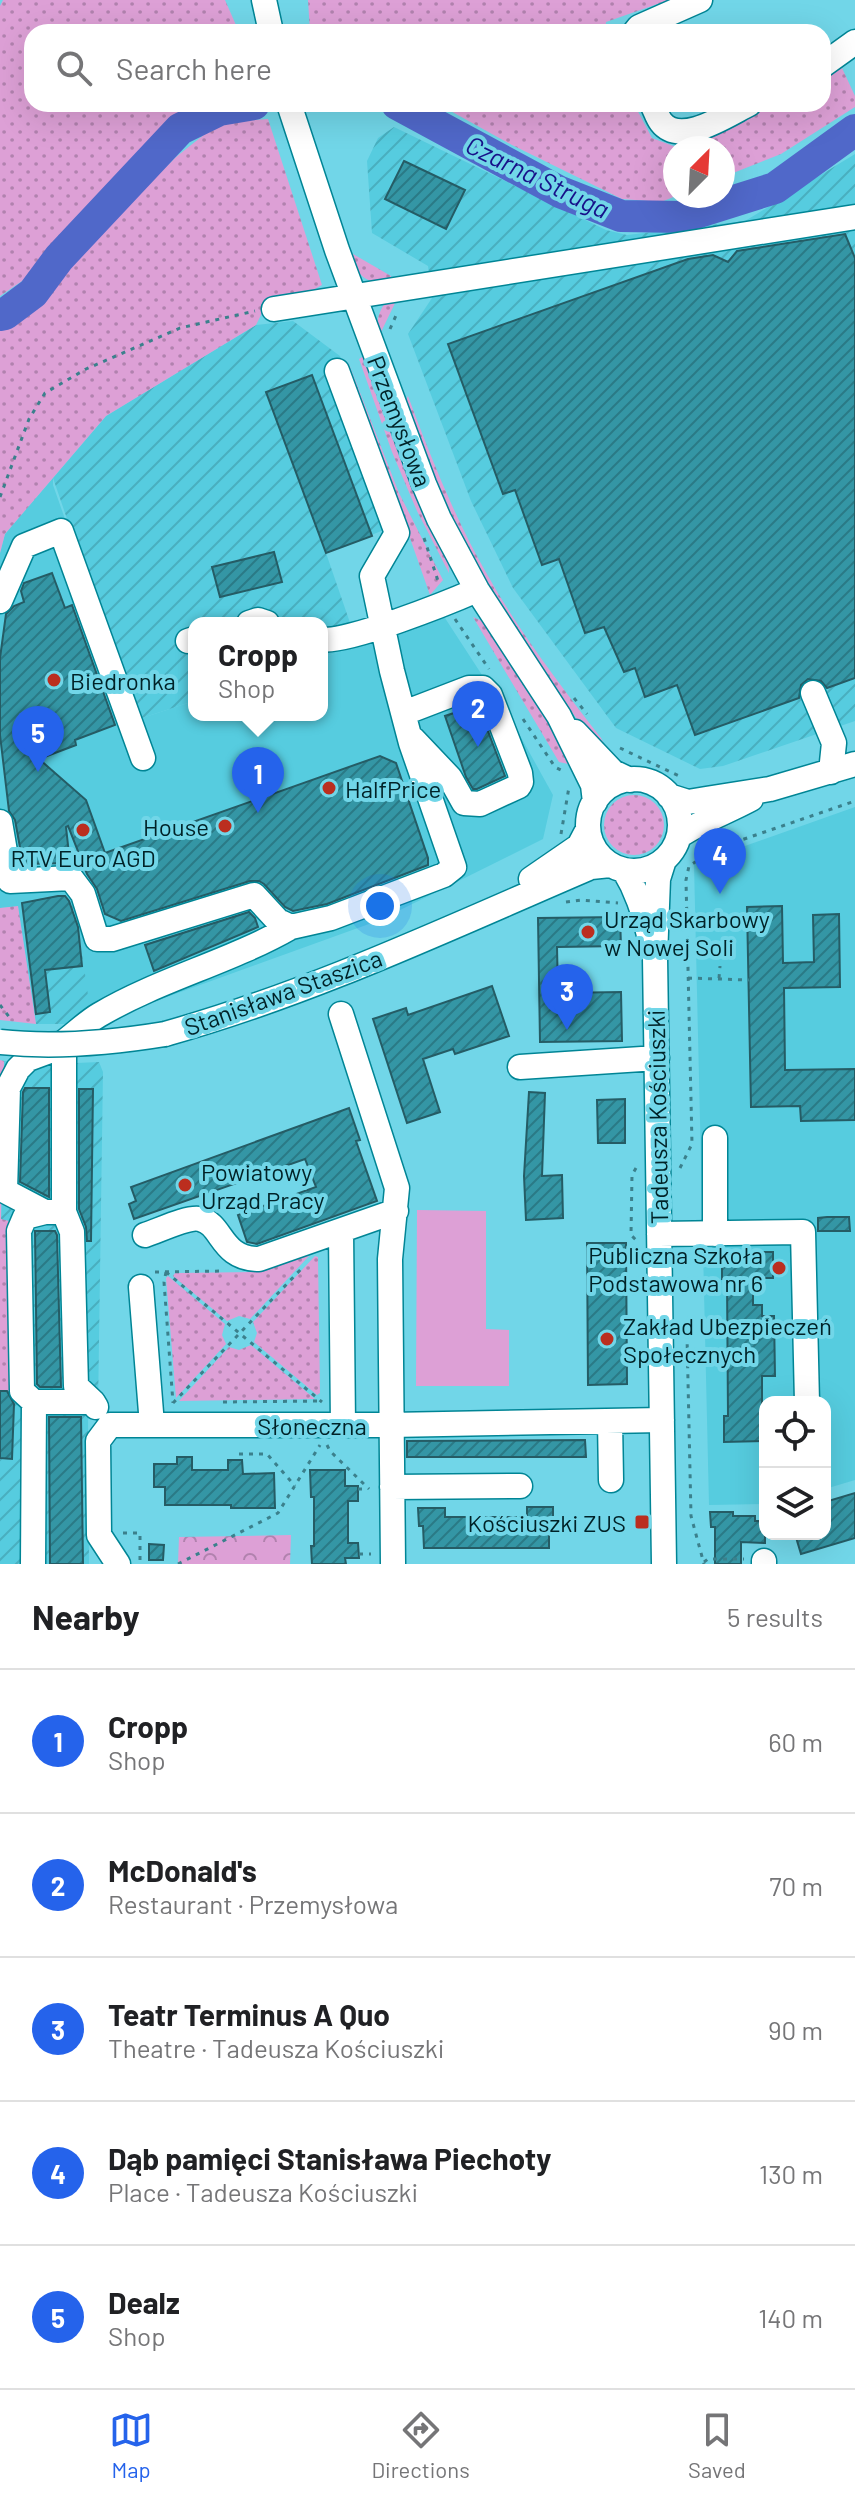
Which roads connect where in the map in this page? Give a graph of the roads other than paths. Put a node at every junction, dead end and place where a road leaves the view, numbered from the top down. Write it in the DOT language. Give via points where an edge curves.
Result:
graph roads {
  1 [pos="264,0"];
  2 [pos="700,0"];
  3 [pos="269,24"];
  4 [pos="646,24"];
  5 [pos="855,42"];
  6 [pos="831,59"];
  7 [pos="656,112"];
  8 [pos="732,112"];
  9 [pos="291,113"];
  10 [pos="855,217"];
  11 [pos="354,296"];
  12 [pos="274,309"];
  13 [pos="337,371"];
  14 [pos="477,590"];
  15 [pos="0,601"];
  16 [pos="383,624"];
  17 [pos="328,641"];
  18 [pos="813,693"];
  19 [pos="567,707"];
  20 [pos="406,724"];
  21 [pos="845,739"];
  22 [pos="143,758"];
  23 [pos="855,764"];
  24 [pos="831,772"];
  25 [pos="630,780"];
  26 [pos="770,789"];
  27 [pos="669,796"];
  28 [pos="595,802"];
  29 [pos="0,822"];
  30 [pos="588,829"];
  31 [pos="679,836"];
  32 [pos="664,860"];
  33 [pos="617,868"];
  34 [pos="464,921"];
  35 [pos="291,927"];
  36 [pos="655,957"];
  37 [pos="341,1014"];
  38 [pos="0,1042"];
  39 [pos="64,1042"];
  40 [pos="657,1058"];
  41 [pos="520,1067"];
  42 [pos="715,1138"];
  43 [pos="396,1211"];
  44 [pos="54,1212"];
  45 [pos="341,1231"];
  46 [pos="715,1234"];
  47 [pos="145,1235"];
  48 [pos="649,1238"];
  49 [pos="141,1287"];
  50 [pos="807,1396"];
  51 [pos="34,1402"];
  52 [pos="93,1402"];
  53 [pos="159,1410"];
  54 [pos="662,1420"];
  55 [pos="610,1421"];
  56 [pos="110,1425"];
  57 [pos="343,1425"];
  58 [pos="390,1425"];
  59 [pos="611,1480"];
  60 [pos="520,1486"];
  61 [pos="380,1488"];
  62 [pos="33,1564"];
  63 [pos="118,1564"];
  64 [pos="393,1564"];
  65 [pos="664,1564"];
  1 -- 3 [label="street"];
  2 -- 4 [label="street"];
  5 -- 6 [label="street"];
  7 -- 8 [label="street" via="661,123 677,132 693,131"];
  9 -- 11 [label="street, Przemysłowa"];
  10 -- 11 [label="street"];
  11 -- 12 [label="street"];
  11 -- 14 [label="street, Przemysłowa" via="419,473"];
  13 -- 16 [label="street" via="397,533 372,576"];
  14 -- 16 [label="street"];
  14 -- 19 [label="street, Przemysłowa"];
  15 -- 22 [label="street" via="24,546 61,531"];
  16 -- 17 [label="street"];
  16 -- 20 [label="street"];
  18 -- 21 [label="street"];
  19 -- 25 [label="street, Przemysłowa" via="613,772"];
  19 -- 28 [label="street, Przemysłowa"];
  20 -- 20 [label="street" via="464,803 480,804 519,786 520,773 483,688 469,688"];
  20 -- 35 [label="street" via="454,867 331,918"];
  21 -- 24 [label="street"];
  23 -- 24 [label="street"];
  24 -- 26 [label="street"];
  25 -- 27 [label="street" via="658,786"];
  25 -- 28 [label="street" via="616,783"];
  26 -- 27 [label="street" via="688,802"];
  26 -- 31 [label="street"];
  27 -- 31 [label="street" via="677,808"];
  28 -- 30 [label="street"];
  29 -- 35 [label="street" via="10,881 71,878 83,894 97,939 112,939 254,895"];
  30 -- 33 [label="street" via="599,856"];
  30 -- 34 [label="street, Stanisława Staszica" via="579,846 560,861"];
  31 -- 32 [label="street"];
  32 -- 33 [label="street" via="638,871"];
  32 -- 36 [label="street, Tadeusza Kościuszki" via="658,879"];
  33 -- 34 [label="street, Stanisława Staszica" via="591,867"];
  33 -- 36 [label="street, Tadeusza Kościuszki" via="642,905"];
  34 -- 38 [label="street, Stanisława Staszica, bridge" via="290,994 165,1034 61,1045"];
  35 -- 39 [label="street" via="124,1002"];
  36 -- 40 [label="street, Tadeusza Kościuszki"];
  37 -- 43 [label="street" via="391,1164"];
  39 -- 44 [label="street"];
  39 -- 44 [label="street" via="28,1059 8,1088 5,1191"];
  40 -- 41 [label="street"];
  40 -- 48 [label="street, Tadeusza Kościuszki"];
  42 -- 46 [label="street"];
  43 -- 45 [label="street"];
  43 -- 58 [label="street" via="390,1259"];
  44 -- 51 [label="street" via="25,1217 19,1231 22,1391"];
  44 -- 52 [label="street" via="72,1232 76,1386"];
  45 -- 47 [label="street" via="259,1259 232,1251 199,1218"];
  45 -- 57 [label="street"];
  46 -- 48 [label="street"];
  46 -- 50 [label="street" via="803,1232"];
  48 -- 54 [label="street, Tadeusza Kościuszki"];
  49 -- 53 [label="street"];
  51 -- 52 [label="street"];
  51 -- 62 [label="street"];
  52 -- 56 [label="street"];
  53 -- 56 [label="street, Słoneczna"];
  53 -- 57 [label="street, Słoneczna"];
  54 -- 55 [label="street, Słoneczna"];
  54 -- 65 [label="street, Tadeusza Kościuszki"];
  55 -- 58 [label="street, Słoneczna"];
  55 -- 59 [label="street"];
  56 -- 63 [label="street" via="98,1441 99,1535"];
  57 -- 58 [label="street, Słoneczna"];
  58 -- 61 [label="street"];
  60 -- 61 [label="street"];
  61 -- 64 [label="street"];
}
